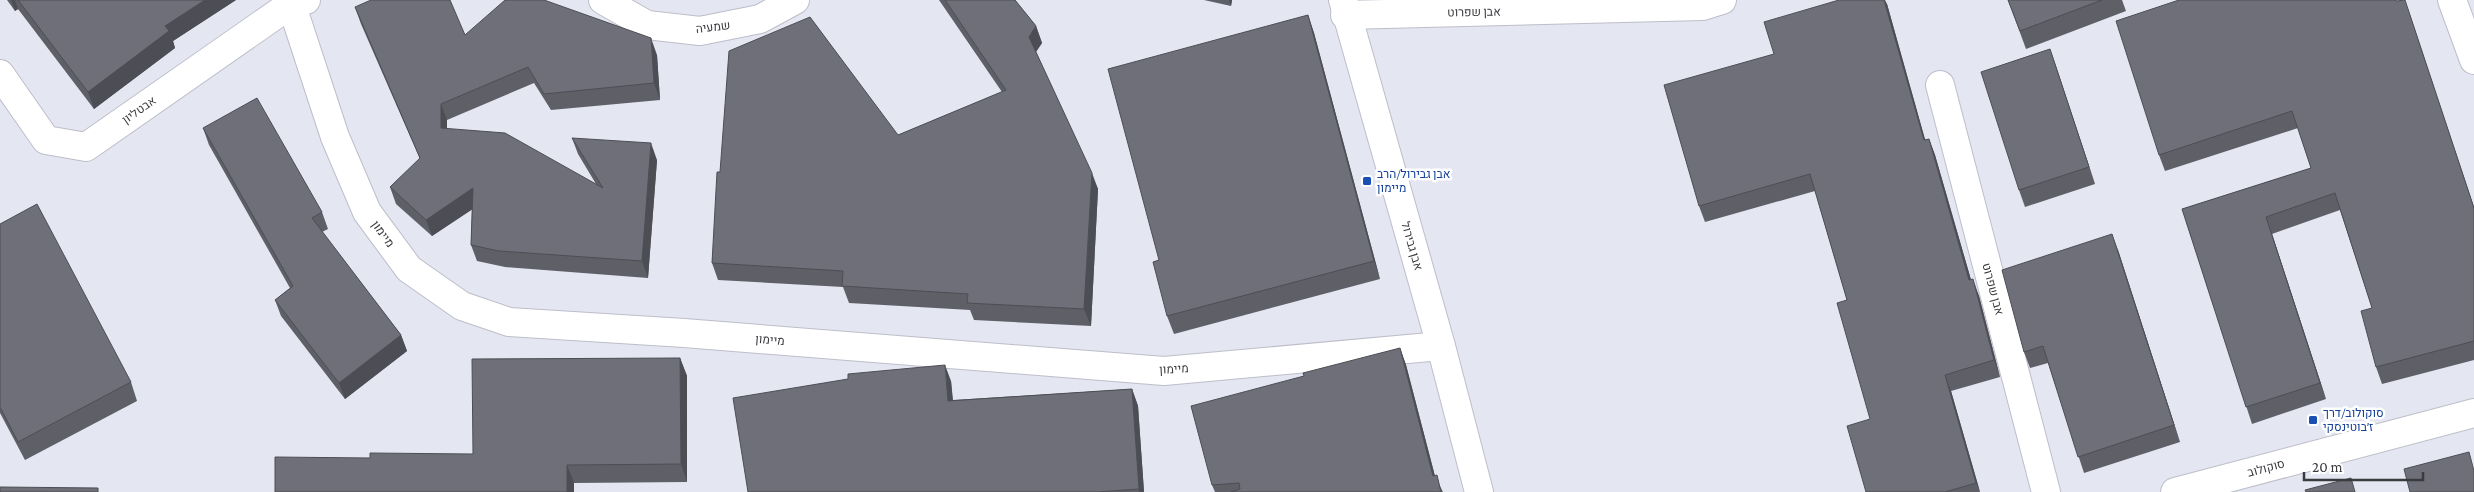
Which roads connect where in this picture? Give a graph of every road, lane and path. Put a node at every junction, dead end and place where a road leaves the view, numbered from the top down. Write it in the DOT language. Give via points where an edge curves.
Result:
graph roads {
  1 [pos="603,0"];
  2 [pos="795,0"];
  3 [pos="1722,0"];
  4 [pos="2452,0"];
  5 [pos="296,1"];
  6 [pos="1344,8"];
  7 [pos="2474,60"];
  8 [pos="0,74"];
  9 [pos="1940,86"];
  10 [pos="1441,346"];
  11 [pos="2474,413"];
  12 [pos="1479,492"];
  13 [pos="2046,492"];
  14 [pos="2175,492"];
  1 -- 2 [label="street, שמעיה" via="647,25 700,31 760,19"];
  3 -- 6 [label="street, אבן שפרוט" via="1703,6"];
  4 -- 7 [label="street"];
  5 -- 8 [label="street, אבטליון" via="86,147 46,140"];
  5 -- 10 [label="street, מיימון" via="335,136 367,212 409,269 462,306 509,322 1164,371"];
  6 -- 10 [label="street, אבן גבירול"];
  9 -- 13 [label="street, אבן שפרוט"];
  10 -- 12 [label="street, אבן גבירול"];
  11 -- 14 [label="street, סוקולוב"];
}
